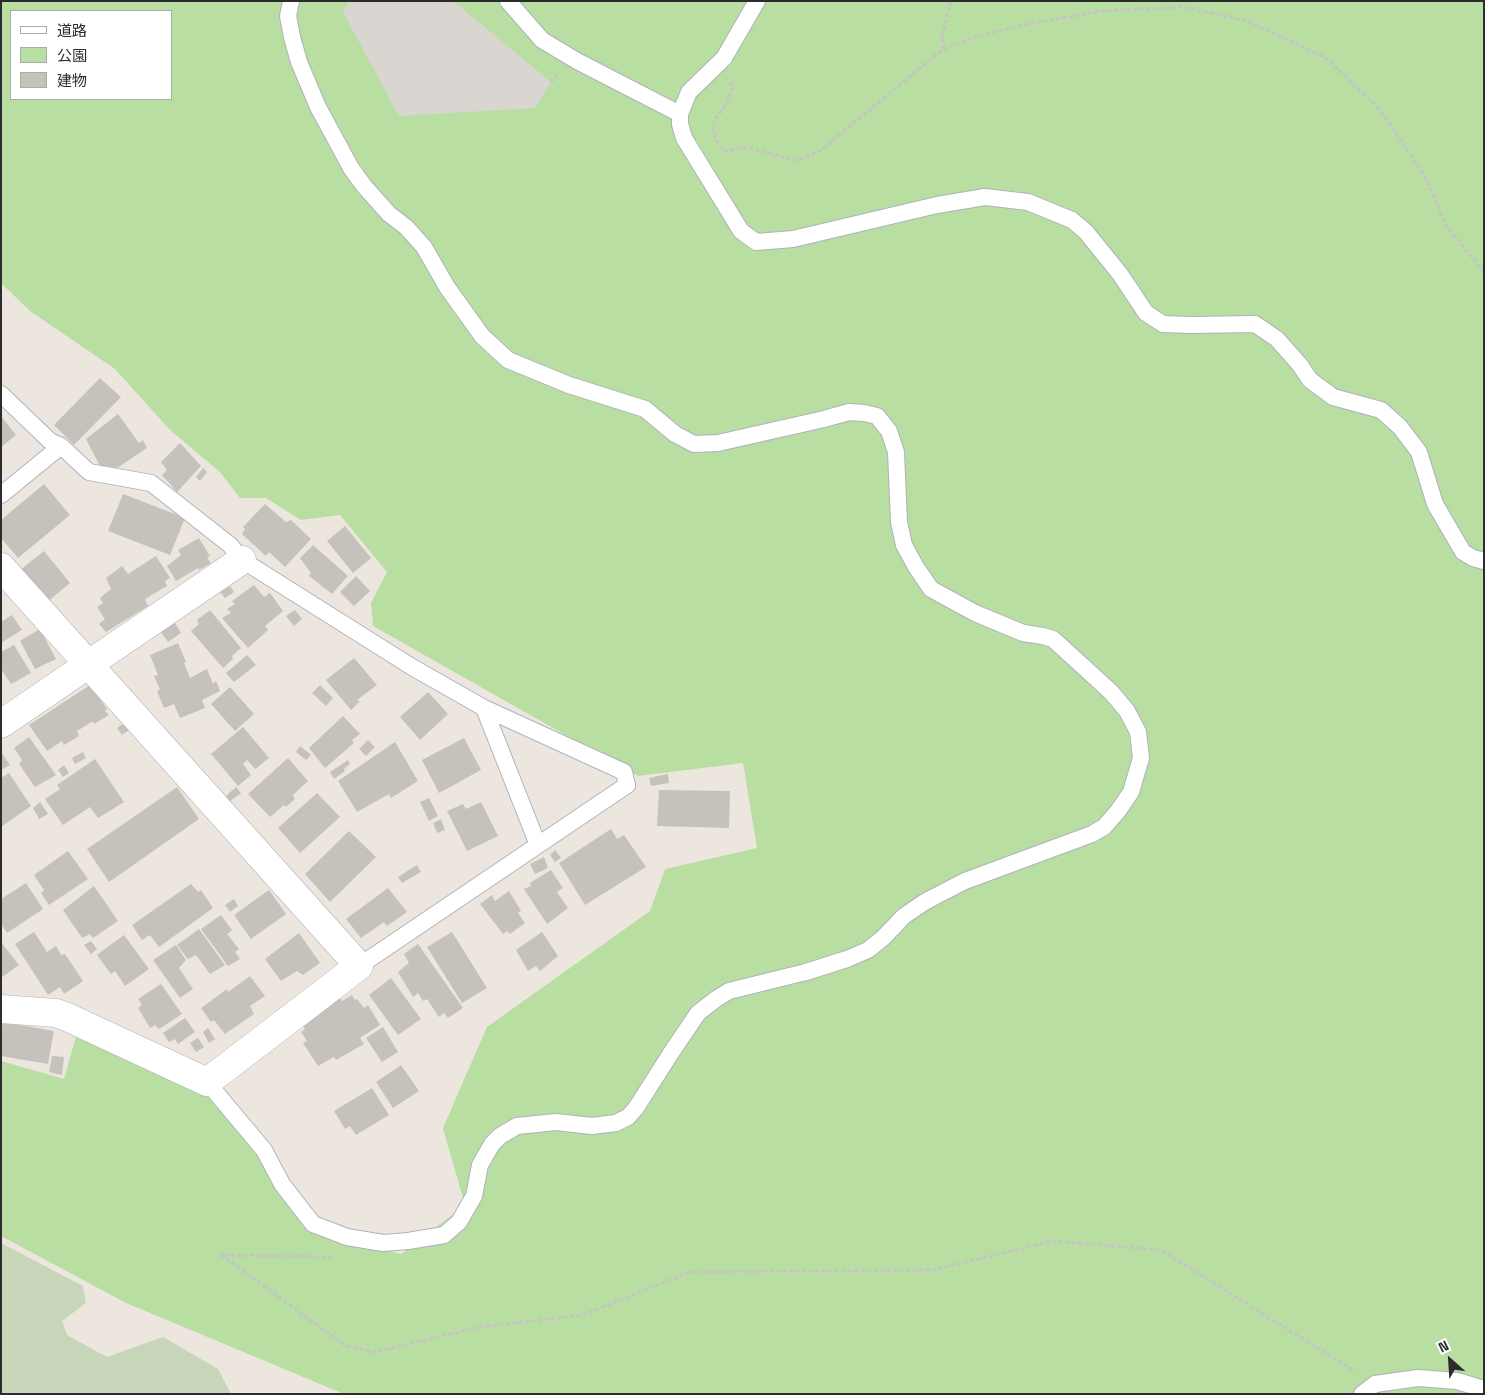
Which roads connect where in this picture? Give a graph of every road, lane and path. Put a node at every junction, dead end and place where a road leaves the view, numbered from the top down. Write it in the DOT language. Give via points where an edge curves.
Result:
graph roads {
  1 [pos="291,1"];
  2 [pos="508,1"];
  3 [pos="757,1"];
  4 [pos="951,1"];
  5 [pos="943,50"];
  6 [pos="728,85"];
  7 [pos="680,114"];
  8 [pos="1484,272"];
  9 [pos="1,394"];
  10 [pos="61,446"];
  11 [pos="1,495"];
  12 [pos="242,560"];
  13 [pos="1484,561"];
  14 [pos="1,567"];
  15 [pos="89,665"];
  16 [pos="484,708"];
  17 [pos="1,724"];
  18 [pos="538,845"];
  19 [pos="359,966"];
  20 [pos="1,1009"];
  21 [pos="207,1082"];
  22 [pos="334,1257"];
  23 [pos="1375,1384"];
  24 [pos="1484,1389"];
  25 [pos="1362,1394"];
  1 -- 21 [label="lane" via="288,16 299,62 318,107 351,168 364,186 424,248 482,336 508,360 569,385 645,409 675,434 694,444 718,443 849,412 877,416 889,431 896,452 899,522 904,545 931,589 975,613 1023,633 1052,639 1064,648 1128,711 1138,732 1141,758 1131,792 1104,827 1092,834 964,881 904,916 868,950 806,972 729,991 716,999 698,1013 628,1116 616,1123 592,1126 556,1122 517,1126 500,1136 480,1165 474,1196 460,1222 444,1234 383,1242 348,1237 313,1224 282,1184 264,1150"];
  2 -- 7 [label="lane" via="542,40"];
  3 -- 7 [label="lane" via="724,58 689,92"];
  4 -- 5 [label="path" via="942,36"];
  5 -- 6 [label="path" via="820,151 795,160 749,148 725,151 721,148 713,129 715,119 733,88 732,84"];
  5 -- 8 [label="path" via="1013,27 1101,11 1185,7 1247,21 1326,58 1382,112 1427,180 1445,224"];
  7 -- 13 [label="lane" via="684,138 741,230 756,242 793,239 937,204 985,196 1028,202 1072,220 1109,260 1146,313 1163,324 1255,324 1277,339 1310,380 1333,397 1382,410 1419,452 1435,504 1463,552"];
  9 -- 10 [label="lane" via="50,442"];
  10 -- 11 [label="lane"];
  10 -- 12 [label="lane" via="89,472 151,483 230,546"];
  12 -- 15 [label="street"];
  12 -- 16 [label="lane" via="412,667"];
  14 -- 15 [label="street"];
  15 -- 17 [label="street"];
  15 -- 19 [label="street"];
  16 -- 18 [label="lane"];
  16 -- 18 [label="lane" via="624,772 627,785"];
  18 -- 19 [label="lane"];
  19 -- 21 [label="street"];
  20 -- 21 [label="street" via="56,1013 68,1017"];
  22 -- 23 [label="path" via="221,1255 346,1346 376,1352 479,1327 583,1315 689,1272 934,1270 1053,1241 1161,1250"];
  23 -- 24 [label="lane" via="1436,1378"];
  23 -- 25 [label="lane"];
}
